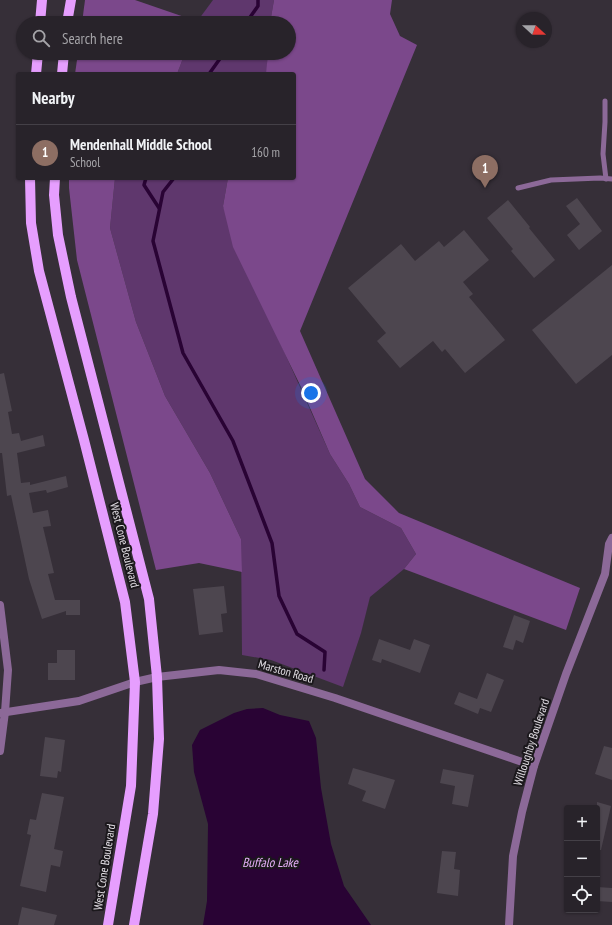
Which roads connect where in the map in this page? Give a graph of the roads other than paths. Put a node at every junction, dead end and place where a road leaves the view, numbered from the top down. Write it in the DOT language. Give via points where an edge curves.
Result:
graph roads {
  1 [pos="42,0"];
  2 [pos="71,0"];
  3 [pos="41,16"];
  4 [pos="68,16"];
  5 [pos="37,60"];
  6 [pos="63,60"];
  7 [pos="36,72"];
  8 [pos="62,72"];
  9 [pos="605,101"];
  10 [pos="606,179"];
  11 [pos="30,180"];
  12 [pos="55,180"];
  13 [pos="612,180"];
  14 [pos="518,188"];
  15 [pos="612,538"];
  16 [pos="612,566"];
  17 [pos="605,574"];
  18 [pos="0,605"];
  19 [pos="157,677"];
  20 [pos="135,682"];
  21 [pos="2,712"];
  22 [pos="0,751"];
  23 [pos="534,766"];
  24 [pos="108,925"];
  25 [pos="134,925"];
  26 [pos="508,925"];
  1 -- 3 [label="main road"];
  2 -- 4 [label="main road"];
  5 -- 7 [label="main road"];
  6 -- 8 [label="main road"];
  9 -- 10 [label="lane" via="602,154"];
  10 -- 13 [label="lane"];
  10 -- 14 [label="lane" via="551,180"];
  11 -- 20 [label="main road, West Cone Boulevard" via="31,223 39,271 125,602"];
  12 -- 19 [label="main road, West Cone Boulevard" via="58,235 71,297 149,599"];
  15 -- 17 [label="street, Willoughby Boulevard"];
  16 -- 17 [label="street, Willoughby Boulevard"];
  17 -- 23 [label="street, Willoughby Boulevard"];
  18 -- 21 [label="street" via="8,670"];
  19 -- 20 [label="street, Marston Road"];
  19 -- 23 [label="street, Marston Road" via="219,670 256,674 335,698"];
  19 -- 25 [label="main road, West Cone Boulevard" via="159,739 153,814"];
  20 -- 21 [label="street, Marston Road" via="78,701"];
  20 -- 24 [label="main road, West Cone Boulevard" via="131,786"];
  21 -- 22 [label="street"];
  23 -- 26 [label="street, Willoughby Boulevard" via="513,856"];
}
